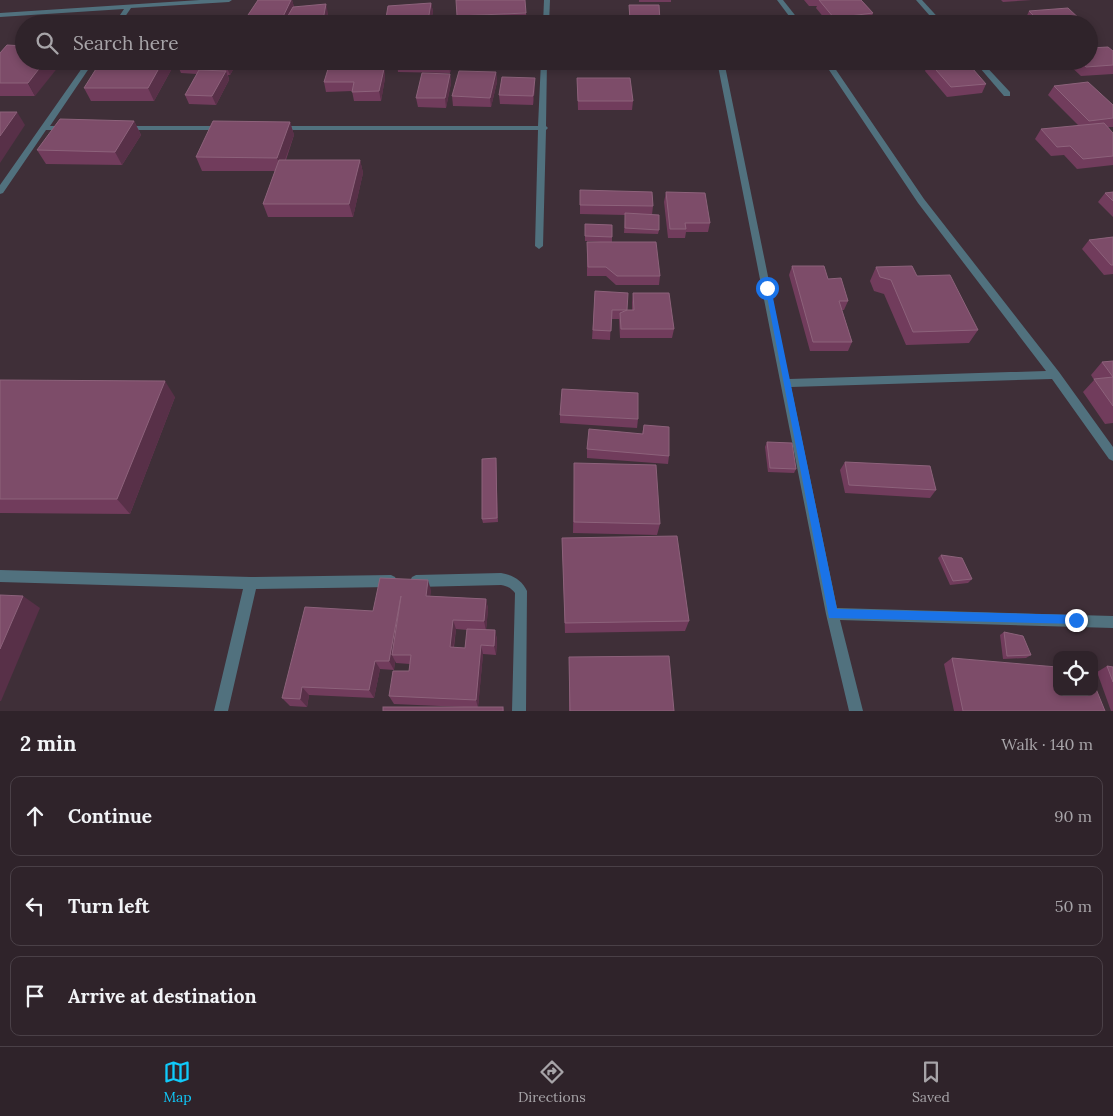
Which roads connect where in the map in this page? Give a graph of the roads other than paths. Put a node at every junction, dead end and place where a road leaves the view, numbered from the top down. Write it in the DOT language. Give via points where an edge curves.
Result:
graph roads {
  1 [pos="229,0"];
  2 [pos="547,0"];
  3 [pos="780,0"];
  4 [pos="919,0"];
  5 [pos="162,2"];
  6 [pos="129,6"];
  7 [pos="0,15"];
  8 [pos="123,15"];
  9 [pos="546,15"];
  10 [pos="792,15"];
  11 [pos="933,15"];
  12 [pos="85,70"];
  13 [pos="544,70"];
  14 [pos="722,70"];
  15 [pos="832,70"];
  16 [pos="985,70"];
  17 [pos="1007,94"];
  18 [pos="43,128"];
  19 [pos="73,128"];
  20 [pos="112,128"];
  21 [pos="230,128"];
  22 [pos="269,128"];
  23 [pos="544,128"];
  24 [pos="0,191"];
  25 [pos="539,246"];
  26 [pos="1054,375"];
  27 [pos="787,383"];
  28 [pos="1113,456"];
  29 [pos="0,576"];
  30 [pos="251,583"];
  31 [pos="832,614"];
  32 [pos="1113,622"];
  33 [pos="221,711"];
  34 [pos="519,711"];
  35 [pos="856,711"];
  1 -- 5 [label="street"];
  2 -- 9 [label="street"];
  3 -- 10 [label="street"];
  4 -- 11 [label="street"];
  5 -- 6 [label="street"];
  6 -- 7 [label="street"];
  6 -- 8 [label="street"];
  12 -- 18 [label="street"];
  13 -- 23 [label="street"];
  14 -- 27 [label="street"];
  15 -- 26 [label="street" via="921,200"];
  16 -- 17 [label="street"];
  18 -- 19 [label="street"];
  18 -- 24 [label="street"];
  20 -- 21 [label="street"];
  22 -- 23 [label="street"];
  23 -- 25 [label="street"];
  26 -- 27 [label="street"];
  26 -- 28 [label="street"];
  27 -- 31 [label="street"];
  29 -- 30 [label="street"];
  30 -- 33 [label="street"];
  30 -- 34 [label="street" via="511,580 521,591"];
  31 -- 32 [label="street"];
  31 -- 35 [label="street"];
}
